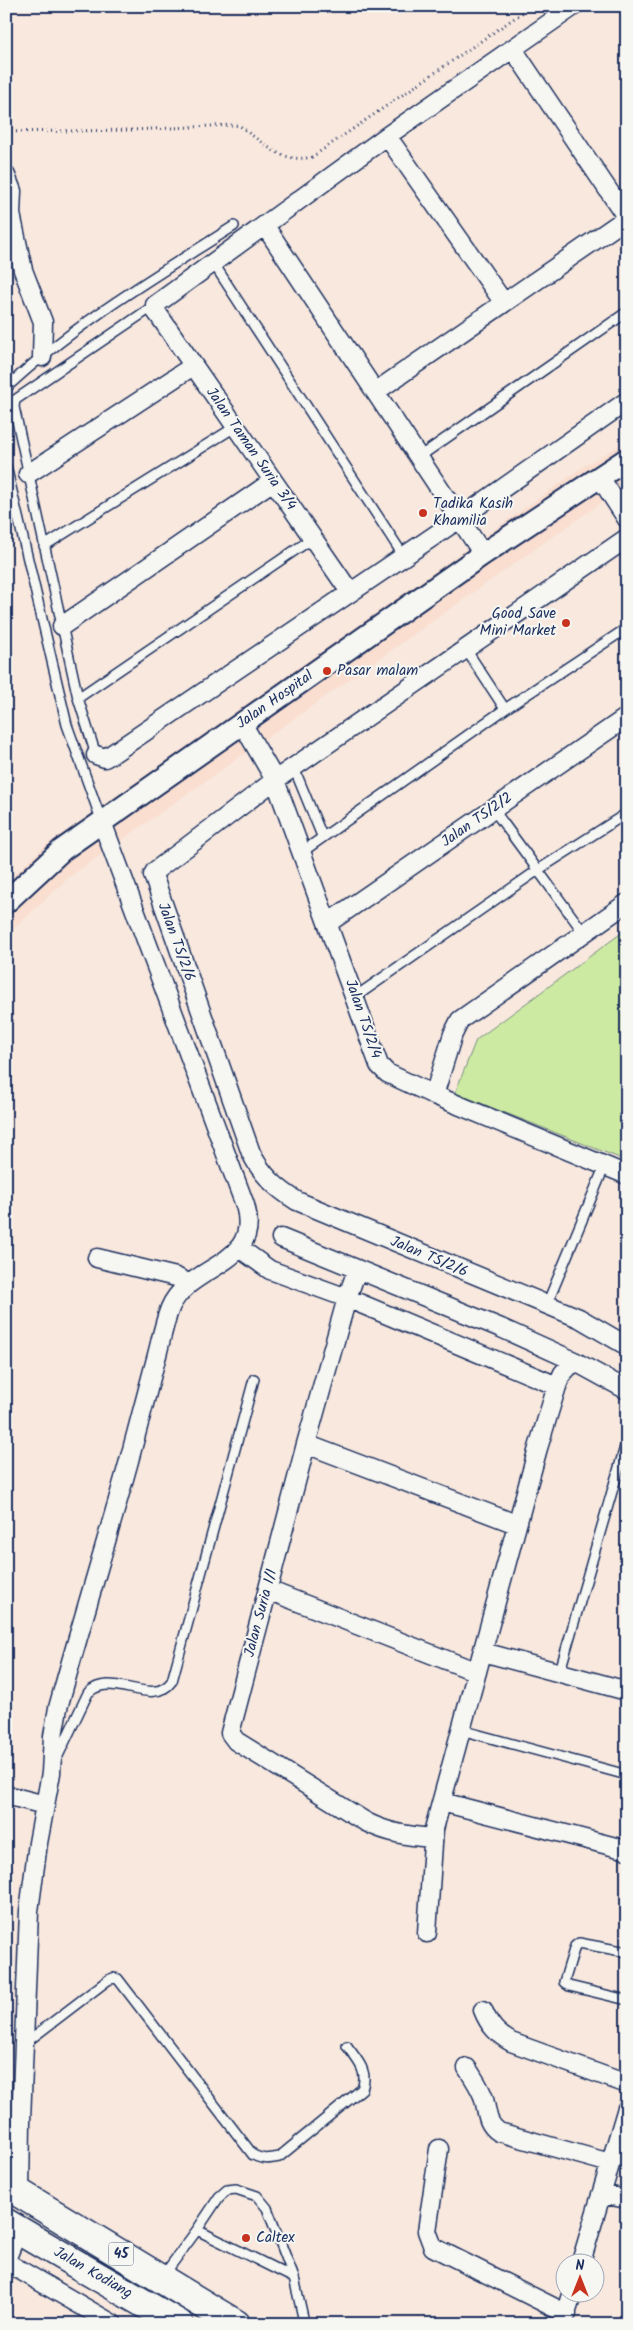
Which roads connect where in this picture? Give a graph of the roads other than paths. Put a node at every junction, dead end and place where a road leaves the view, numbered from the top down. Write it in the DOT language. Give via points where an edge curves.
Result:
graph roads {
  1 [pos="574,6"];
  2 [pos="513,49"];
  3 [pos="387,136"];
  4 [pos="6,176"];
  5 [pos="627,218"];
  6 [pos="234,226"];
  7 [pos="265,226"];
  8 [pos="214,264"];
  9 [pos="504,303"];
  10 [pos="155,305"];
  11 [pos="627,312"];
  12 [pos="42,357"];
  13 [pos="194,366"];
  14 [pos="6,388"];
  15 [pos="375,392"];
  16 [pos="627,401"];
  17 [pos="235,426"];
  18 [pos="419,457"];
  19 [pos="627,459"];
  20 [pos="6,466"];
  21 [pos="28,474"];
  22 [pos="599,476"];
  23 [pos="274,481"];
  24 [pos="459,519"];
  25 [pos="627,519"];
  26 [pos="313,538"];
  27 [pos="627,538"];
  28 [pos="44,546"];
  29 [pos="483,554"];
  30 [pos="403,555"];
  31 [pos="350,592"];
  32 [pos="62,626"];
  33 [pos="627,628"];
  34 [pos="466,648"];
  35 [pos="78,698"];
  36 [pos="505,709"];
  37 [pos="627,717"];
  38 [pos="242,723"];
  39 [pos="96,755"];
  40 [pos="294,768"];
  41 [pos="275,780"];
  42 [pos="493,809"];
  43 [pos="627,813"];
  44 [pos="102,822"];
  45 [pos="322,836"];
  46 [pos="302,852"];
  47 [pos="538,870"];
  48 [pos="11,894"];
  49 [pos="627,903"];
  50 [pos="328,923"];
  51 [pos="584,933"];
  52 [pos="355,997"];
  53 [pos="434,1095"];
  54 [pos="604,1165"];
  55 [pos="627,1174"];
  56 [pos="281,1238"];
  57 [pos="239,1248"];
  58 [pos="97,1258"];
  59 [pos="356,1270"];
  60 [pos="188,1282"];
  61 [pos="347,1298"];
  62 [pos="547,1304"];
  63 [pos="627,1346"];
  64 [pos="574,1361"];
  65 [pos="254,1379"];
  66 [pos="557,1386"];
  67 [pos="627,1390"];
  68 [pos="627,1440"];
  69 [pos="306,1444"];
  70 [pos="516,1524"];
  71 [pos="268,1590"];
  72 [pos="483,1652"];
  73 [pos="477,1672"];
  74 [pos="558,1674"];
  75 [pos="626,1689"];
  76 [pos="461,1730"];
  77 [pos="51,1773"];
  78 [pos="627,1775"];
  79 [pos="6,1795"];
  80 [pos="442,1802"];
  81 [pos="45,1805"];
  82 [pos="432,1838"];
  83 [pos="627,1850"];
  84 [pos="427,1934"];
  85 [pos="627,1952"];
  86 [pos="627,2000"];
  87 [pos="483,2010"];
  88 [pos="24,2044"];
  89 [pos="347,2046"];
  90 [pos="467,2068"];
  91 [pos="627,2084"];
  92 [pos="627,2108"];
  93 [pos="439,2149"];
  94 [pos="610,2163"];
  95 [pos="13,2189"];
  96 [pos="601,2194"];
  97 [pos="627,2199"];
  98 [pos="12,2226"];
  99 [pos="197,2230"];
  100 [pos="584,2252"];
  101 [pos="6,2261"];
  102 [pos="162,2278"];
  103 [pos="294,2278"];
  104 [pos="570,2302"];
  105 [pos="565,2319"];
  106 [pos="113,2324"];
  107 [pos="179,2324"];
  108 [pos="236,2324"];
  109 [pos="301,2324"];
  1 -- 2 [label="street"];
  2 -- 3 [label="street"];
  2 -- 5 [label="street"];
  3 -- 7 [label="street"];
  3 -- 9 [label="street"];
  4 -- 12 [label="street" via="12,191 11,214 23,270 43,322"];
  5 -- 9 [label="street"];
  6 -- 12 [label="lane" via="134,291"];
  7 -- 8 [label="street"];
  7 -- 15 [label="street"];
  8 -- 10 [label="street"];
  8 -- 30 [label="lane"];
  9 -- 15 [label="street"];
  10 -- 13 [label="street, Jalan Taman Suria 3/4" via="155,310"];
  10 -- 21 [label="lane" via="15,400"];
  11 -- 18 [label="lane"];
  12 -- 14 [label="lane"];
  13 -- 17 [label="street, Jalan Taman Suria 3/4"];
  13 -- 21 [label="street"];
  15 -- 18 [label="street"];
  16 -- 24 [label="street"];
  17 -- 23 [label="street, Jalan Taman Suria 3/4"];
  17 -- 28 [label="lane"];
  18 -- 24 [label="street"];
  19 -- 22 [label="street, Jalan Hospital"];
  20 -- 44 [label="lane" via="67,724"];
  21 -- 28 [label="lane"];
  22 -- 25 [label="street"];
  22 -- 29 [label="street, Jalan Hospital"];
  23 -- 26 [label="street, Jalan Taman Suria 3/4"];
  23 -- 32 [label="street"];
  24 -- 29 [label="street"];
  24 -- 30 [label="street"];
  26 -- 31 [label="street, Jalan Taman Suria 3/4"];
  26 -- 35 [label="lane"];
  27 -- 34 [label="street, Jalan TS/2/6"];
  28 -- 32 [label="lane"];
  29 -- 38 [label="street, Jalan Hospital"];
  30 -- 31 [label="street"];
  31 -- 39 [label="street" via="112,754 105,758"];
  32 -- 35 [label="lane"];
  33 -- 36 [label="lane"];
  34 -- 36 [label="lane"];
  34 -- 40 [label="street, Jalan TS/2/6"];
  35 -- 39 [label="lane"];
  36 -- 45 [label="lane"];
  37 -- 42 [label="street, Jalan TS/2/2"];
  38 -- 41 [label="street, Jalan TS/2/4"];
  38 -- 44 [label="street, Jalan Hospital"];
  40 -- 41 [label="street, Jalan TS/2/6"];
  40 -- 45 [label="lane"];
  41 -- 46 [label="street, Jalan TS/2/4"];
  41 -- 62 [label="street, Jalan TS/2/6" via="153,875 258,1167 279,1190 297,1201"];
  42 -- 47 [label="lane"];
  42 -- 50 [label="street, Jalan TS/2/2"];
  43 -- 47 [label="lane"];
  44 -- 48 [label="street, Jalan Hospital" via="62,850"];
  44 -- 57 [label="street" via="245,1204 248,1232"];
  45 -- 46 [label="lane"];
  46 -- 50 [label="street, Jalan TS/2/4"];
  47 -- 51 [label="lane"];
  47 -- 52 [label="lane"];
  49 -- 51 [label="street"];
  50 -- 52 [label="street, Jalan TS/2/4"];
  51 -- 53 [label="street" via="460,1020 452,1034"];
  52 -- 53 [label="street, Jalan TS/2/4" via="379,1065 387,1073"];
  53 -- 54 [label="street, Jalan TS/2/4"];
  54 -- 55 [label="street, Jalan TS/2/4"];
  54 -- 62 [label="lane"];
  56 -- 59 [label="street"];
  57 -- 60 [label="street" via="200,1278"];
  57 -- 61 [label="street" via="270,1270"];
  58 -- 60 [label="street"];
  59 -- 61 [label="street, Jalan Suria 1/1"];
  59 -- 64 [label="street"];
  60 -- 77 [label="street" via="170,1308 54,1722"];
  61 -- 66 [label="street"];
  61 -- 69 [label="street, Jalan Suria 1/1"];
  62 -- 63 [label="street, Jalan TS/2/6" via="591,1324"];
  64 -- 66 [label="street"];
  64 -- 67 [label="street"];
  65 -- 77 [label="lane" via="172,1681 160,1691 107,1683 93,1688"];
  66 -- 70 [label="street"];
  68 -- 74 [label="lane"];
  69 -- 70 [label="street"];
  69 -- 71 [label="street, Jalan Suria 1/1"];
  70 -- 72 [label="street"];
  71 -- 73 [label="street"];
  71 -- 82 [label="street, Jalan Suria 1/1" via="230,1733 236,1741 372,1825 405,1836"];
  72 -- 73 [label="street"];
  72 -- 74 [label="street"];
  73 -- 76 [label="street"];
  74 -- 75 [label="street"];
  76 -- 78 [label="lane"];
  76 -- 80 [label="street"];
  77 -- 81 [label="street"];
  79 -- 81 [label="street"];
  80 -- 82 [label="street"];
  80 -- 83 [label="street"];
  81 -- 88 [label="street" via="30,1903"];
  82 -- 84 [label="street"];
  85 -- 86 [label="lane" via="579,1943 575,1946 564,1982"];
  87 -- 91 [label="street" via="490,2026 501,2037"];
  88 -- 89 [label="lane" via="108,1980 118,1979 253,2155 260,2159 279,2156 362,2089 366,2080 364,2071"];
  88 -- 95 [label="street"];
  90 -- 94 [label="street" via="484,2098 492,2128"];
  92 -- 94 [label="street"];
  93 -- 105 [label="street" via="427,2231 433,2247"];
  94 -- 96 [label="street"];
  95 -- 102 [label="highway, Jalan Kodiang / 45"];
  96 -- 97 [label="street"];
  96 -- 100 [label="street"];
  98 -- 101 [label="street"];
  98 -- 107 [label="highway, Jalan Kodiang / 45"];
  99 -- 102 [label="lane"];
  99 -- 103 [label="lane"];
  99 -- 103 [label="lane" via="227,2190 236,2189 257,2196 267,2208"];
  101 -- 106 [label="street"];
  102 -- 108 [label="highway, Jalan Kodiang / 45"];
  103 -- 109 [label="lane" via="303,2317"];
  104 -- 105 [label="street"];
}
